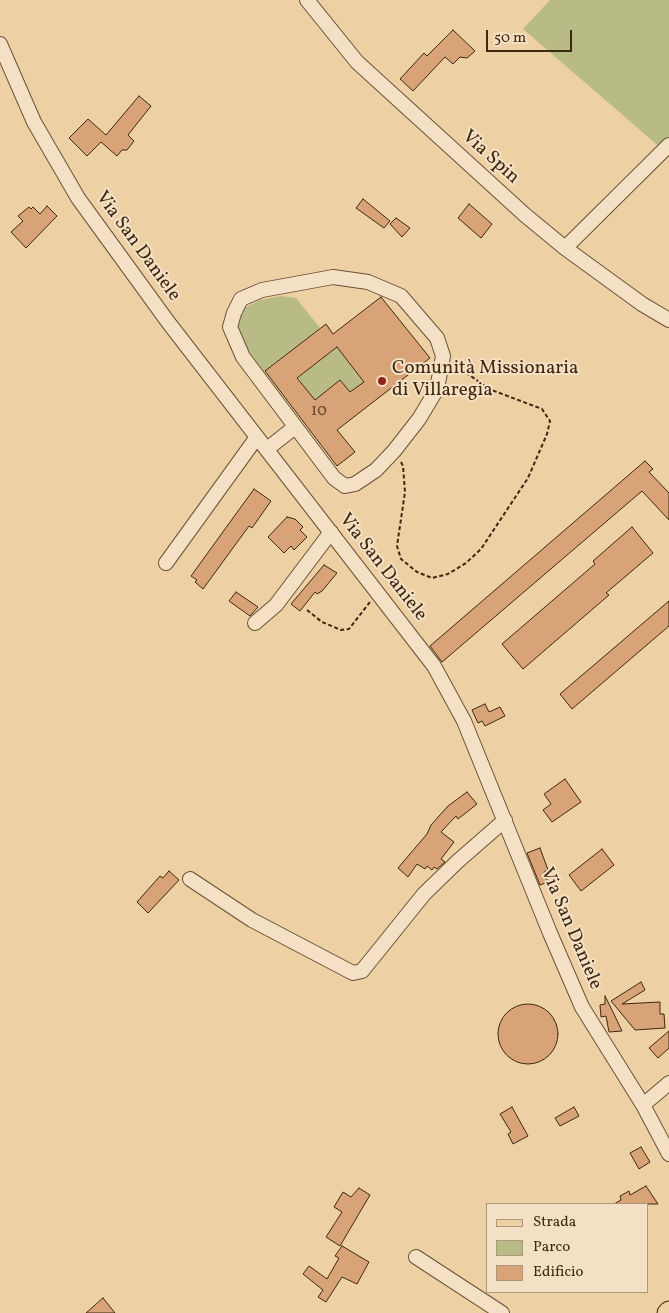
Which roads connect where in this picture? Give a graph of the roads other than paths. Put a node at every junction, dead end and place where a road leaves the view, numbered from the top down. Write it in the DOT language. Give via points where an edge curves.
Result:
graph roads {
  1 [pos="307,0"];
  2 [pos="0,44"];
  3 [pos="669,145"];
  4 [pos="565,248"];
  5 [pos="669,320"];
  6 [pos="295,427"];
  7 [pos="257,437"];
  8 [pos="267,449"];
  9 [pos="331,532"];
  10 [pos="166,562"];
  11 [pos="255,624"];
  12 [pos="505,820"];
  13 [pos="190,879"];
  14 [pos="669,1083"];
  15 [pos="643,1105"];
  16 [pos="669,1154"];
  17 [pos="416,1257"];
  18 [pos="502,1313"];
  1 -- 4 [label="street, Via Spin" via="336,39 389,93"];
  2 -- 7 [label="street, Via San Daniele" via="34,122 78,198"];
  3 -- 4 [label="street"];
  4 -- 5 [label="street, Via Spin"];
  6 -- 6 [label="street" via="237,346 230,327 241,299 262,290 333,277 368,282 401,296 437,338 443,356 437,389 394,451 376,470 355,484 344,486 334,478"];
  6 -- 8 [label="street"];
  7 -- 8 [label="street, Via San Daniele"];
  7 -- 10 [label="street"];
  8 -- 9 [label="street, Via San Daniele"];
  9 -- 11 [label="street" via="276,604"];
  9 -- 12 [label="street, Via San Daniele" via="434,666 464,721"];
  12 -- 13 [label="street" via="424,894 362,971 352,973 252,920"];
  12 -- 15 [label="street, Via San Daniele" via="582,1007"];
  14 -- 15 [label="street"];
  15 -- 16 [label="street, Via San Daniele"];
  17 -- 18 [label="street"];
}
